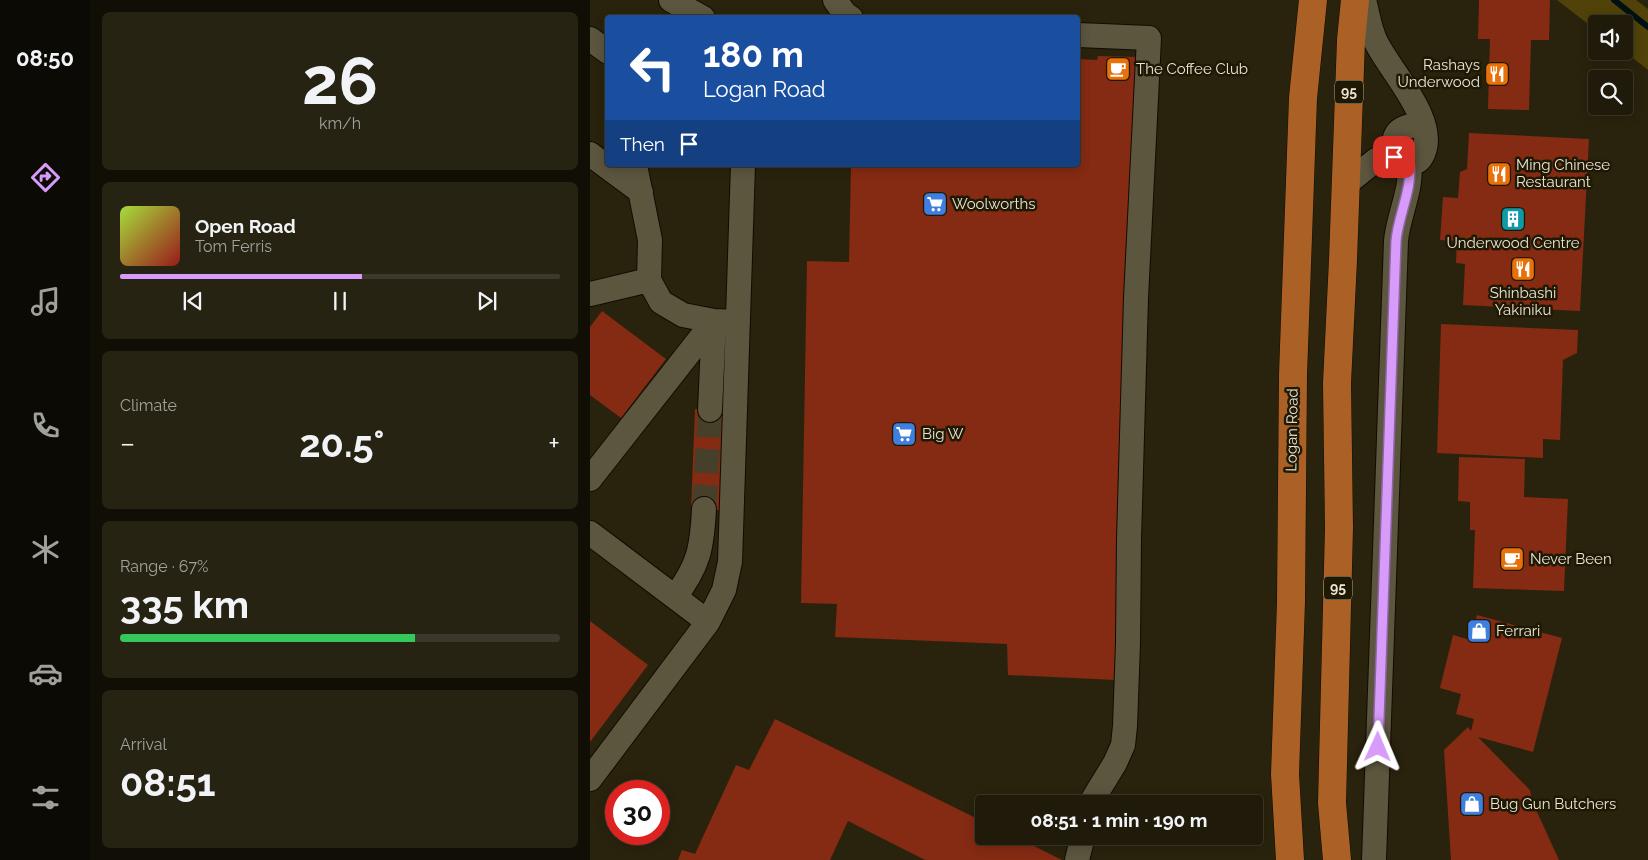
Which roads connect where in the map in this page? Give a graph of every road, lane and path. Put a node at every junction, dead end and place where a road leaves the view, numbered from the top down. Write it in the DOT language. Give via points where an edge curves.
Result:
graph roads {
  1 [pos="671,0"];
  2 [pos="701,0"];
  3 [pos="835,0"];
  4 [pos="1294,0"];
  5 [pos="1313,0"];
  6 [pos="1355,0"];
  7 [pos="1364,0"];
  8 [pos="698,15"];
  9 [pos="711,15"];
  10 [pos="847,15"];
  11 [pos="1080,34"];
  12 [pos="590,38"];
  13 [pos="605,50"];
  14 [pos="1305,71"];
  15 [pos="590,154"];
  16 [pos="1403,163"];
  17 [pos="605,165"];
  18 [pos="607,167"];
  19 [pos="635,167"];
  20 [pos="743,167"];
  21 [pos="1346,184"];
  22 [pos="641,192"];
  23 [pos="648,280"];
  24 [pos="590,294"];
  25 [pos="714,321"];
  26 [pos="738,322"];
  27 [pos="710,410"];
  28 [pos="590,479"];
  29 [pos="704,510"];
  30 [pos="590,533"];
  31 [pos="675,597"];
  32 [pos="708,622"];
  33 [pos="1285,774"];
  34 [pos="590,779"];
  35 [pos="1095,795"];
  36 [pos="1081,845"];
  37 [pos="1077,860"];
  38 [pos="1272,860"];
  39 [pos="1290,860"];
  40 [pos="1337,860"];
  41 [pos="1374,860"];
  1 -- 8 [label="street"];
  2 -- 9 [label="street"];
  3 -- 10 [label="street"];
  4 -- 14 [label="main road"];
  5 -- 14 [label="main road, Logan Road"];
  6 -- 21 [label="main road, 95"];
  7 -- 16 [label="street" via="1377,44 1415,106 1427,135 1427,146 1421,159"];
  11 -- 35 [label="street" via="1149,38 1136,298 1125,726 1123,745"];
  12 -- 13 [label="street"];
  14 -- 33 [label="main road, Logan Road" via="1293,375 1291,602"];
  15 -- 17 [label="street"];
  16 -- 21 [label="street" via="1384,158 1376,160"];
  16 -- 41 [label="street" via="1411,177 1396,241"];
  18 -- 22 [label="street"];
  19 -- 22 [label="street"];
  20 -- 26 [label="street"];
  21 -- 40 [label="main road, 95" via="1336,383 1339,528 1332,803"];
  22 -- 23 [label="street" via="650,240"];
  23 -- 24 [label="street"];
  23 -- 25 [label="street" via="661,302 683,315"];
  25 -- 26 [label="street"];
  25 -- 27 [label="street"];
  25 -- 28 [label="street"];
  26 -- 32 [label="street" via="730,562 724,590"];
  29 -- 31 [label="street" via="698,559"];
  30 -- 31 [label="street"];
  31 -- 32 [label="street"];
  32 -- 34 [label="street"];
  33 -- 38 [label="main road"];
  33 -- 39 [label="main road, Logan Road"];
  36 -- 37 [label="street"];
}
